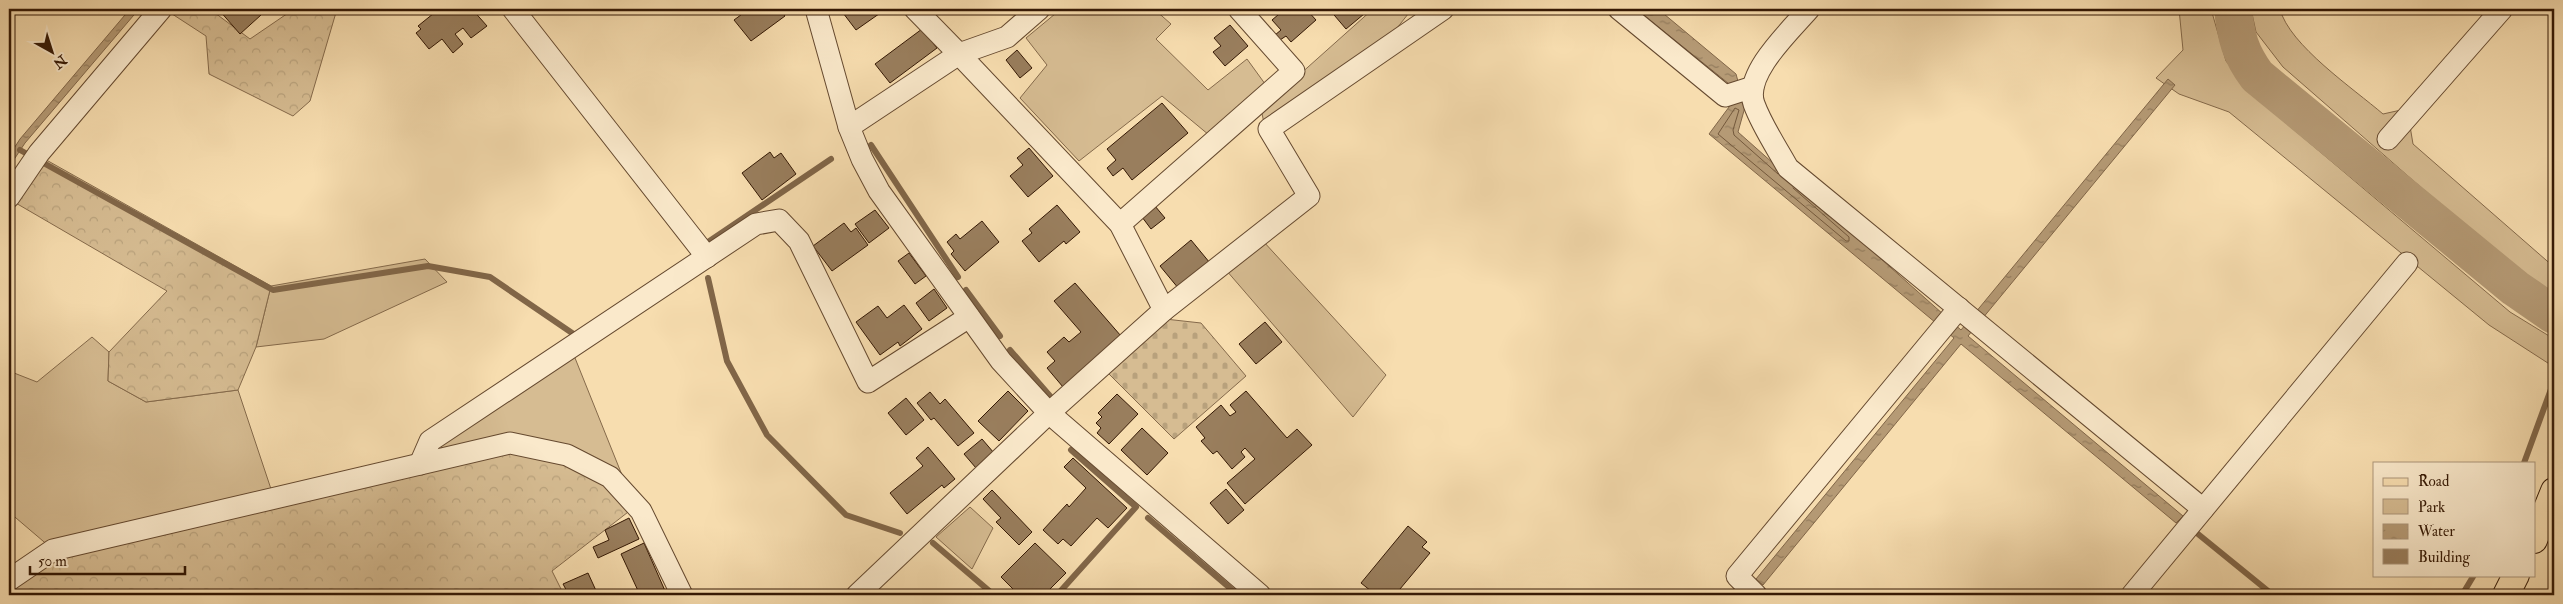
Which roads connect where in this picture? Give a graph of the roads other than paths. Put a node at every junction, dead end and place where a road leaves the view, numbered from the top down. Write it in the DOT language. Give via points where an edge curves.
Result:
graph roads {
  1 [pos="161,9"];
  2 [pos="513,9"];
  3 [pos="816,9"];
  4 [pos="915,9"];
  5 [pos="1039,9"];
  6 [pos="1239,9"];
  7 [pos="1443,9"];
  8 [pos="1619,9"];
  9 [pos="1809,9"];
  10 [pos="2502,9"];
  11 [pos="959,54"];
  12 [pos="1753,87"];
  13 [pos="849,127"];
  14 [pos="2388,139"];
  15 [pos="9,198"];
  16 [pos="1120,224"];
  17 [pos="707,256"];
  18 [pos="2407,263"];
  19 [pos="1164,310"];
  20 [pos="969,317"];
  21 [pos="1960,320"];
  22 [pos="1049,413"];
  23 [pos="420,464"];
  24 [pos="2554,491"];
  25 [pos="2203,509"];
  26 [pos="2536,535"];
  27 [pos="2516,576"];
  28 [pos="9,580"];
  29 [pos="682,595"];
  30 [pos="856,595"];
  31 [pos="1260,595"];
  32 [pos="1756,595"];
  33 [pos="2132,595"];
  34 [pos="2506,595"];
  1 -- 15 [label="street" via="35,158"];
  2 -- 17 [label="street"];
  3 -- 13 [label="street"];
  4 -- 11 [label="street"];
  5 -- 11 [label="street" via="1007,37"];
  6 -- 16 [label="street" via="1294,71"];
  7 -- 19 [label="street" via="1269,129 1309,196"];
  8 -- 12 [label="street" via="1725,96"];
  9 -- 12 [label="street" via="1758,70"];
  10 -- 14 [label="street"];
  11 -- 13 [label="street"];
  11 -- 16 [label="street"];
  12 -- 21 [label="street" via="1753,103 1788,168"];
  13 -- 20 [label="street" via="879,191"];
  16 -- 19 [label="street"];
  17 -- 20 [label="street" via="756,224 779,220 800,241 868,382"];
  17 -- 23 [label="street" via="430,441"];
  18 -- 25 [label="street"];
  19 -- 22 [label="street"];
  20 -- 22 [label="street" via="1001,361"];
  21 -- 25 [label="street"];
  21 -- 32 [label="street" via="1737,576"];
  22 -- 30 [label="street"];
  22 -- 31 [label="street"];
  23 -- 28 [label="street" via="54,550"];
  23 -- 29 [label="street" via="510,443 567,455 610,477 641,511"];
  24 -- 26 [label="main road"];
  25 -- 33 [label="street"];
  27 -- 34 [label="main road"];
}
